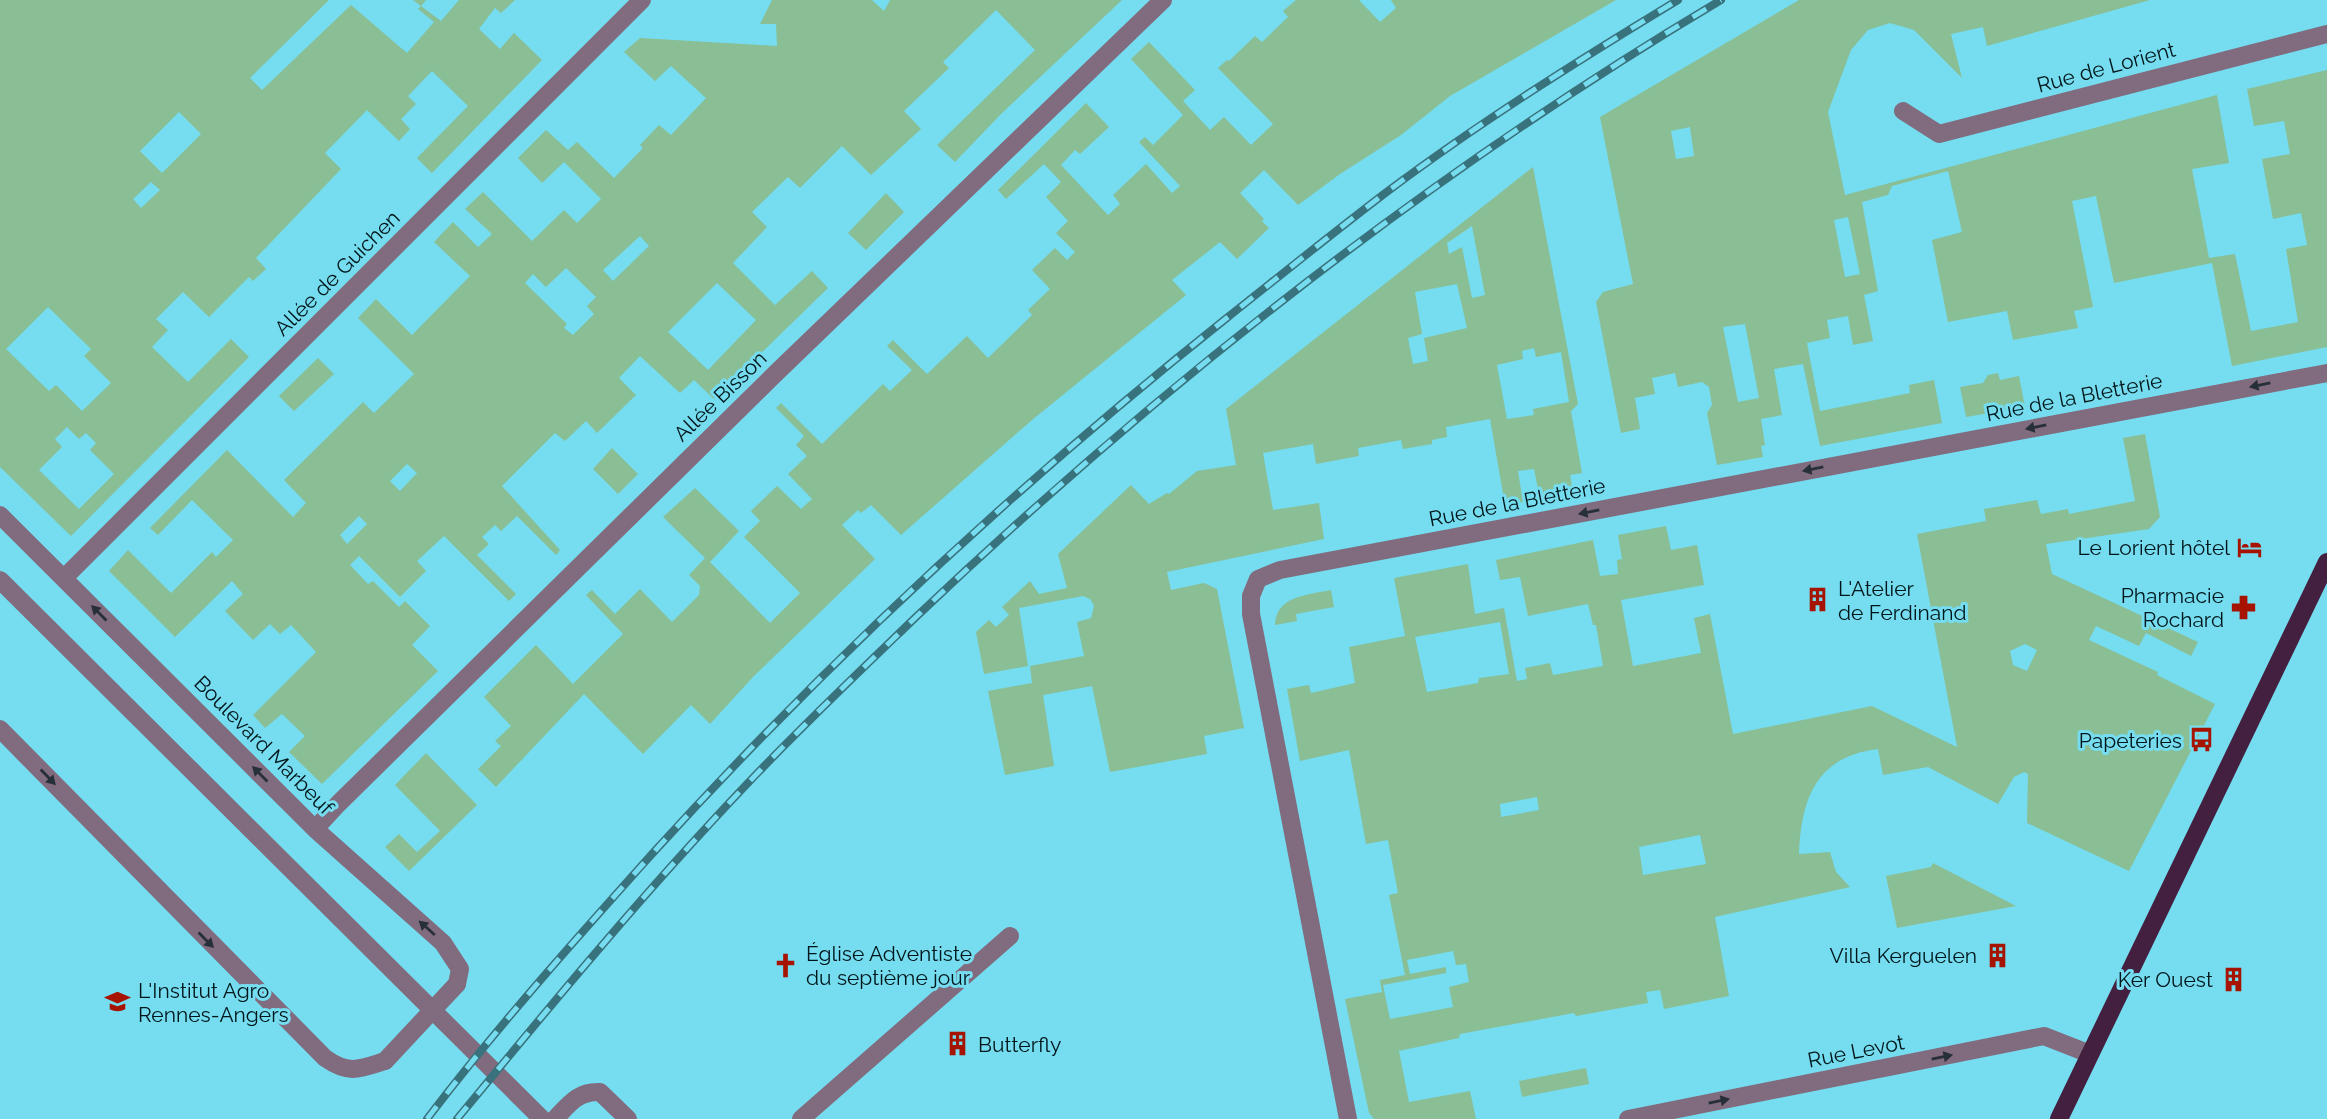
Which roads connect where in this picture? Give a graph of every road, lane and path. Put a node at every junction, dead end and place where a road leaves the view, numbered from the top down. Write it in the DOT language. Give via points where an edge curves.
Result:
graph roads {
  1 [pos="642,0"];
  2 [pos="1163,0"];
  3 [pos="2327,34"];
  4 [pos="1903,111"];
  5 [pos="2327,373"];
  6 [pos="0,514"];
  7 [pos="2327,562"];
  8 [pos="64,578"];
  9 [pos="0,580"];
  10 [pos="0,729"];
  11 [pos="315,829"];
  12 [pos="1010,936"];
  13 [pos="2090,1054"];
  14 [pos="542,1119"];
  15 [pos="555,1119"];
  16 [pos="628,1119"];
  17 [pos="801,1119"];
  18 [pos="1348,1119"];
  19 [pos="1628,1119"];
  20 [pos="2059,1119"];
  1 -- 8 [label="street, Allée de Guichen"];
  2 -- 11 [label="street, Allée Bisson" via="775,374"];
  3 -- 4 [label="street, Rue de Lorient" via="1939,134"];
  5 -- 18 [label="street, Rue de la Bletterie, one-way" via="1280,570 1258,579 1251,596 1251,614"];
  6 -- 8 [label="street, Boulevard Marbeuf"];
  7 -- 13 [label="main road"];
  11 -- 8 [label="street, Boulevard Marbeuf, one-way"];
  9 -- 14 [label="street"];
  10 -- 11 [label="street, Boulevard Marbeuf, one-way, bridge" via="325,1058 338,1067 357,1070 385,1061 457,984 460,969 443,943"];
  12 -- 17 [label="street"];
  19 -- 13 [label="street, Rue Levot, one-way" via="2044,1036"];
  13 -- 20 [label="main road"];
  15 -- 16 [label="street" via="576,1097 591,1092 600,1092"];
}
